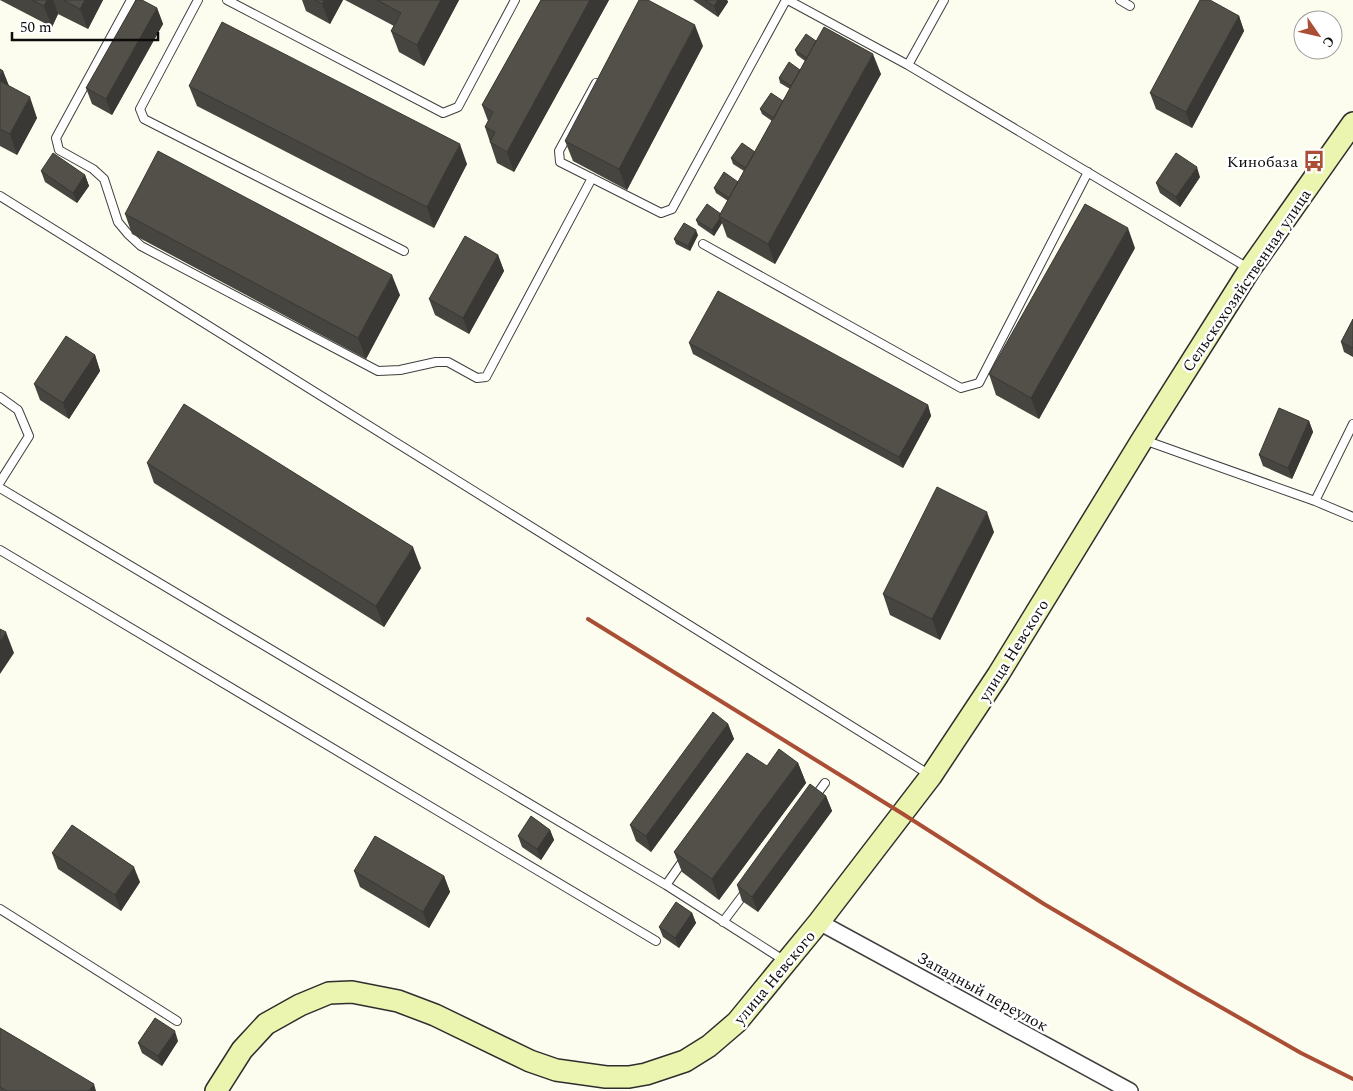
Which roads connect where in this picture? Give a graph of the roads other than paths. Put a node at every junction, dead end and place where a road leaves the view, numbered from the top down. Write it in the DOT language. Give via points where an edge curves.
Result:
graph roads {
  1 [pos="131,0"];
  2 [pos="198,0"];
  3 [pos="227,0"];
  4 [pos="515,0"];
  5 [pos="787,0"];
  6 [pos="944,0"];
  7 [pos="1120,0"];
  8 [pos="1130,6"];
  9 [pos="908,65"];
  10 [pos="600,75"];
  11 [pos="1353,123"];
  12 [pos="1088,172"];
  13 [pos="592,178"];
  14 [pos="0,196"];
  15 [pos="703,244"];
  16 [pos="404,251"];
  17 [pos="1250,269"];
  18 [pos="0,397"];
  19 [pos="1353,424"];
  20 [pos="1142,440"];
  21 [pos="0,482"];
  22 [pos="0,488"];
  23 [pos="1315,501"];
  24 [pos="1353,517"];
  25 [pos="0,550"];
  26 [pos="931,776"];
  27 [pos="825,783"];
  28 [pos="808,806"];
  29 [pos="688,854"];
  30 [pos="751,884"];
  31 [pos="666,885"];
  32 [pos="0,909"];
  33 [pos="723,922"];
  34 [pos="819,922"];
  35 [pos="656,941"];
  36 [pos="787,962"];
  37 [pos="177,1021"];
  38 [pos="216,1091"];
  39 [pos="1129,1091"];
  1 -- 13 [label="lane" via="56,138 60,150 104,179 118,222 141,246 378,371 448,362 477,378 486,377"];
  2 -- 16 [label="lane" via="140,109 144,119"];
  3 -- 4 [label="lane" via="443,113 458,107"];
  5 -- 9 [label="lane"];
  5 -- 13 [label="lane" via="672,209 661,213"];
  6 -- 9 [label="lane"];
  7 -- 8 [label="lane"];
  9 -- 12 [label="lane"];
  10 -- 13 [label="lane" via="559,151 560,162"];
  11 -- 17 [label="main road, Сельскохозяйственная улица"];
  12 -- 15 [label="lane" via="979,383 961,388"];
  12 -- 17 [label="lane"];
  14 -- 26 [label="lane"];
  17 -- 20 [label="main road, Сельскохозяйственная улица"];
  18 -- 21 [label="lane" via="18,410 29,436"];
  19 -- 23 [label="lane"];
  20 -- 23 [label="lane"];
  20 -- 26 [label="main road, улица Невского" via="998,675"];
  22 -- 31 [label="lane"];
  23 -- 24 [label="lane"];
  25 -- 35 [label="lane"];
  26 -- 34 [label="main road, улица Невского"];
  27 -- 28 [label="lane"];
  29 -- 31 [label="lane"];
  30 -- 33 [label="lane"];
  31 -- 33 [label="lane"];
  32 -- 37 [label="lane"];
  33 -- 36 [label="lane"];
  34 -- 36 [label="main road, улица Невского"];
  34 -- 39 [label="street, Западный переулок"];
  36 -- 38 [label="main road, улица Невского" via="737,1022 709,1046 685,1061 646,1074 606,1077 556,1070 398,1001 352,992 329,993 266,1024 242,1050"];
}
